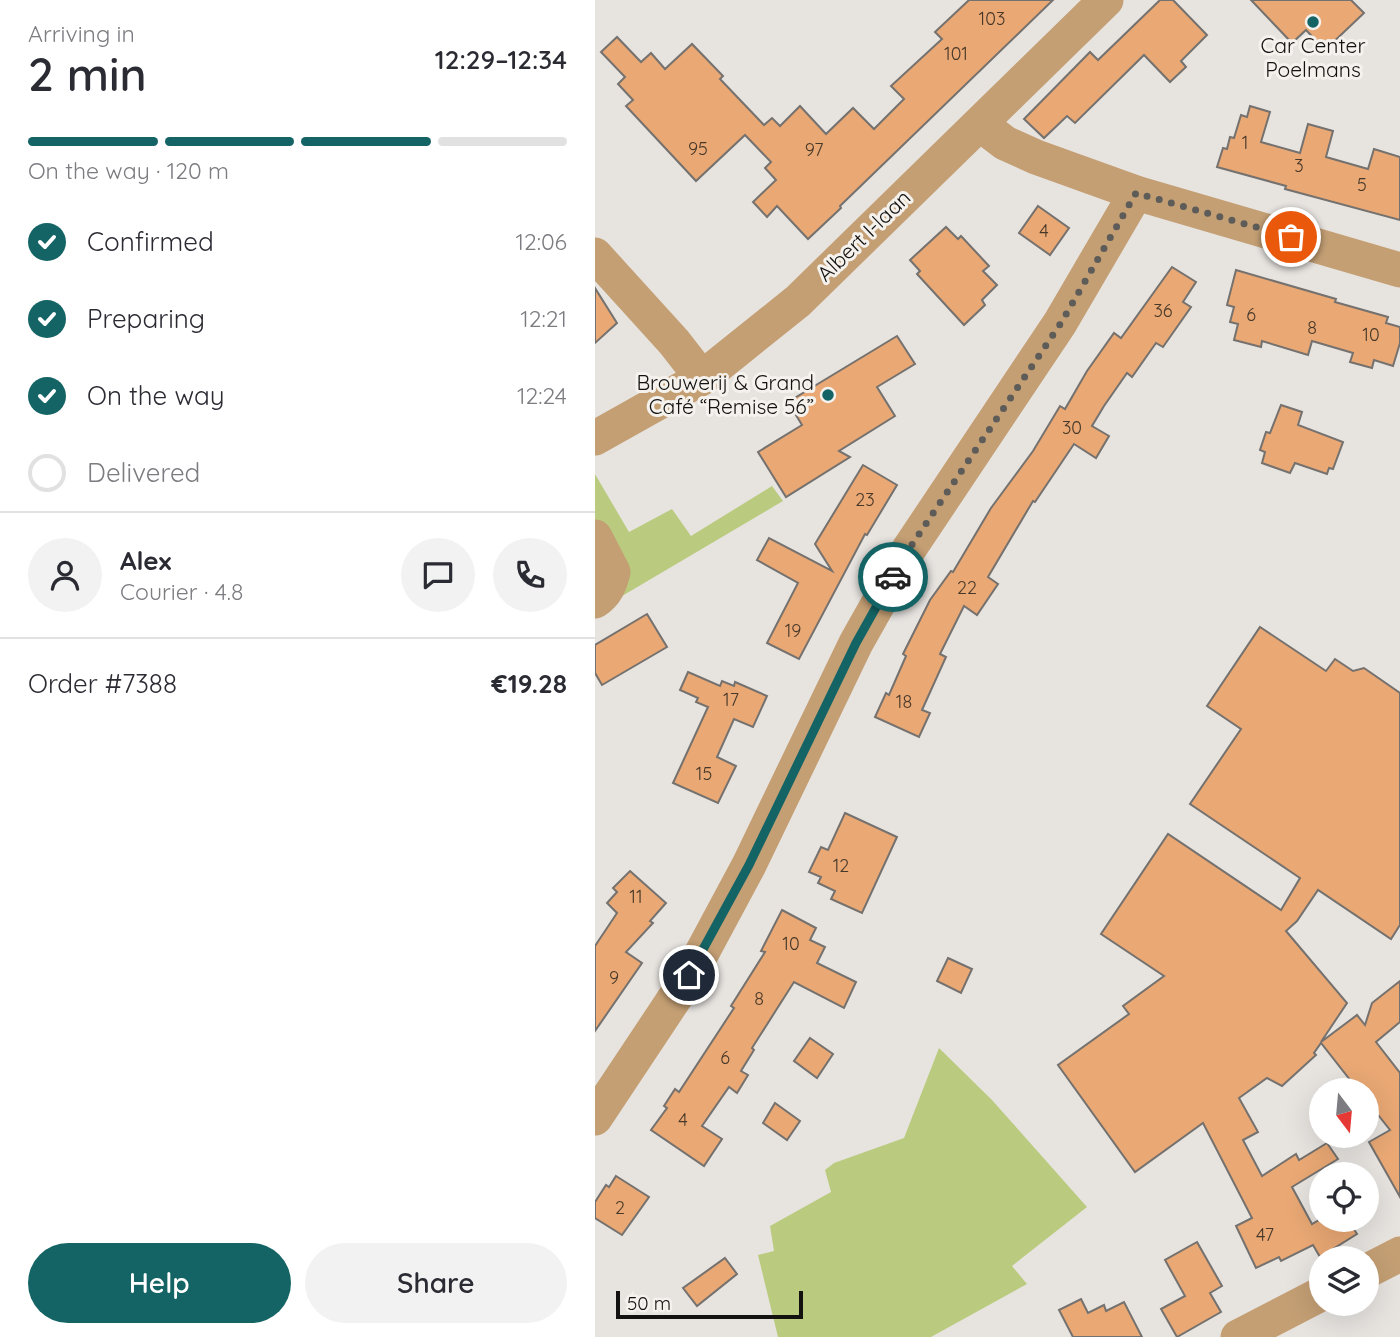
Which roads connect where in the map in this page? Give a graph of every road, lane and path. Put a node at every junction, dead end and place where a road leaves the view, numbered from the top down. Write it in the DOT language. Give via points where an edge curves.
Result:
graph roads {
  1 [pos="1106,0"];
  2 [pos="980,124"];
  3 [pos="1136,193"];
  4 [pos="595,255"];
  5 [pos="1400,270"];
  6 [pos="702,379"];
  7 [pos="595,438"];
  8 [pos="595,537"];
  9 [pos="595,601"];
  10 [pos="595,1118"];
  11 [pos="1400,1254"];
  12 [pos="1379,1265"];
  13 [pos="1309,1300"];
  14 [pos="1238,1337"];
  1 -- 2 [label="street, Albert I-laan"];
  2 -- 3 [label="street" via="1005,143 1036,157"];
  2 -- 6 [label="street, Albert I-laan" via="797,301"];
  3 -- 5 [label="street"];
  3 -- 10 [label="street" via="1061,323 909,549 856,643 749,865 689,975"];
  4 -- 6 [label="street"];
  6 -- 7 [label="street, Albert I-laan"];
  8 -- 9 [label="street" via="613,572"];
  11 -- 12 [label="street"];
  13 -- 14 [label="street"];
}
